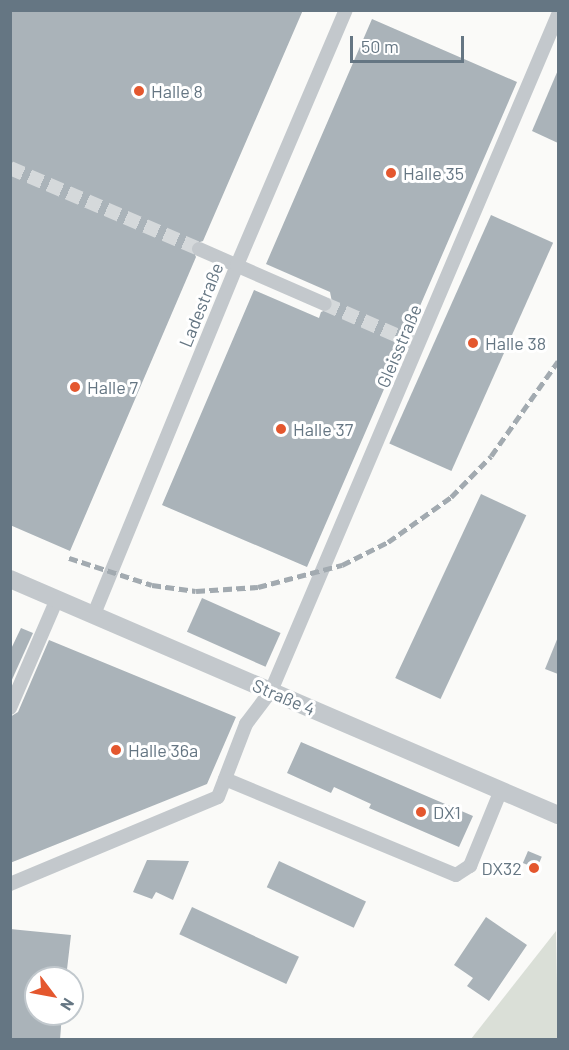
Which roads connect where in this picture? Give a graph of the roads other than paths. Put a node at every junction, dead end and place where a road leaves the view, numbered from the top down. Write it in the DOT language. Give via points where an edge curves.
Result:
graph roads {
  1 [pos="346,10"];
  2 [pos="558,15"];
  3 [pos="199,249"];
  4 [pos="237,265"];
  5 [pos="325,304"];
  6 [pos="10,579"];
  7 [pos="57,598"];
  8 [pos="94,614"];
  9 [pos="271,691"];
  10 [pos="10,708"];
  11 [pos="225,779"];
  12 [pos="501,790"];
  13 [pos="558,814"];
  14 [pos="10,884"];
  1 -- 4 [label="street, Ladestraße"];
  2 -- 9 [label="street, Gleisstraße"];
  3 -- 4 [label="street"];
  4 -- 5 [label="street"];
  4 -- 8 [label="street, Ladestraße"];
  6 -- 7 [label="street, Straße 4"];
  7 -- 8 [label="street, Straße 4"];
  7 -- 10 [label="street"];
  8 -- 9 [label="street, Straße 4"];
  9 -- 11 [label="street, Gleisstraße" via="246,724"];
  9 -- 12 [label="street, Straße 4"];
  11 -- 12 [label="street" via="456,875 470,866"];
  11 -- 14 [label="street, Gleisstraße" via="218,797"];
  12 -- 13 [label="street, Straße 4"];
}
